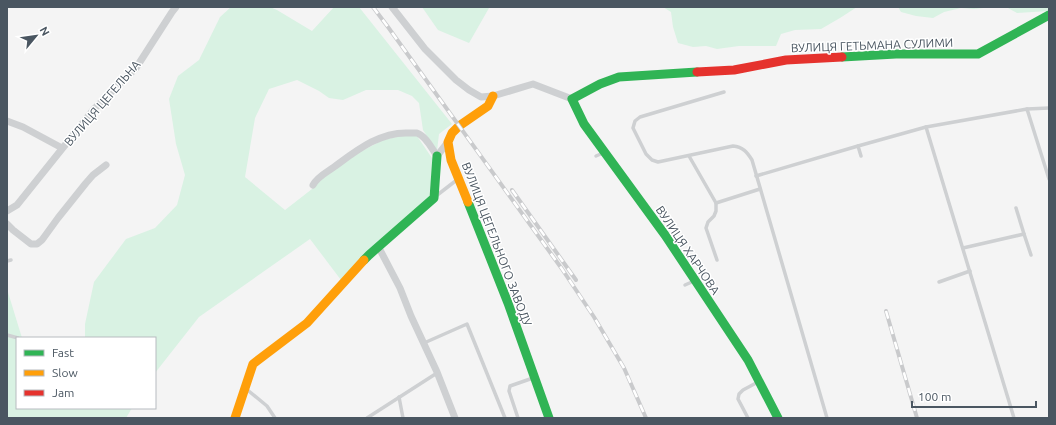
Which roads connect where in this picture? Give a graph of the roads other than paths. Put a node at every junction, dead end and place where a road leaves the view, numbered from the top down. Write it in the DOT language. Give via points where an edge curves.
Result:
graph roads {
  1 [pos="176,7"];
  2 [pos="392,7"];
  3 [pos="1049,16"];
  4 [pos="724,92"];
  5 [pos="493,96"];
  6 [pos="572,99"];
  7 [pos="1049,108"];
  8 [pos="1027,109"];
  9 [pos="7,121"];
  10 [pos="926,127"];
  11 [pos="448,142"];
  12 [pos="858,146"];
  13 [pos="62,148"];
  14 [pos="436,156"];
  15 [pos="689,156"];
  16 [pos="861,156"];
  17 [pos="106,165"];
  18 [pos="756,176"];
  19 [pos="459,178"];
  20 [pos="1049,178"];
  21 [pos="313,185"];
  22 [pos="760,189"];
  23 [pos="434,198"];
  24 [pos="716,203"];
  25 [pos="1016,208"];
  26 [pos="7,212"];
  27 [pos="7,224"];
  28 [pos="1024,234"];
  29 [pos="378,246"];
  30 [pos="963,248"];
  31 [pos="1031,255"];
  32 [pos="717,260"];
  33 [pos="970,271"];
  34 [pos="695,280"];
  35 [pos="939,282"];
  36 [pos="685,286"];
  37 [pos="424,343"];
  38 [pos="437,372"];
  39 [pos="534,378"];
  40 [pos="759,381"];
  41 [pos="244,388"];
  42 [pos="399,397"];
  43 [pos="235,418"];
  44 [pos="275,418"];
  45 [pos="367,418"];
  46 [pos="403,418"];
  47 [pos="455,418"];
  48 [pos="505,418"];
  49 [pos="518,418"];
  50 [pos="549,418"];
  51 [pos="748,418"];
  52 [pos="778,418"];
  53 [pos="827,418"];
  54 [pos="1014,418"];
  1 -- 13 [label="street, ВУЛИЦЯ ЦЕГЕЛЬНА" via="136,68 94,109"];
  2 -- 5 [label="street" via="425,49 456,80 481,96"];
  3 -- 6 [label="street, ВУЛИЦЯ ГЕТЬМАНА СУЛИМИ" via="978,54 896,54 786,60 734,70 619,77"];
  4 -- 15 [label="lane" via="640,117 635,121 633,128 646,154 652,160 658,162"];
  5 -- 6 [label="street" via="533,84"];
  5 -- 11 [label="street" via="488,106 452,133"];
  6 -- 34 [label="street, ВУЛИЦЯ ХАРЧОВА" via="600,154 665,235"];
  7 -- 8 [label="lane"];
  8 -- 10 [label="lane"];
  8 -- 20 [label="lane"];
  9 -- 13 [label="street"];
  10 -- 12 [label="lane"];
  10 -- 30 [label="lane"];
  11 -- 14 [label="street"];
  11 -- 19 [label="street, ВУЛИЦЯ ЦЕГЕЛЬНОГО ЗАВОДУ"];
  12 -- 16 [label="lane"];
  12 -- 18 [label="lane"];
  13 -- 26 [label="street, ВУЛИЦЯ ЦЕГЕЛЬНА" via="17,205"];
  14 -- 21 [label="street" via="425,139 418,134 401,133 382,137 360,148"];
  14 -- 23 [label="street"];
  15 -- 18 [label="lane" via="739,146 752,160"];
  15 -- 24 [label="lane"];
  17 -- 27 [label="street" via="86,183 37,244 31,244"];
  18 -- 22 [label="lane"];
  19 -- 23 [label="lane"];
  19 -- 39 [label="street, ВУЛИЦЯ ЦЕГЕЛЬНОГО ЗАВОДУ"];
  22 -- 24 [label="lane"];
  22 -- 53 [label="lane"];
  23 -- 29 [label="street"];
  24 -- 32 [label="lane" via="716,211 706,228"];
  25 -- 28 [label="lane"];
  28 -- 30 [label="lane"];
  28 -- 31 [label="lane"];
  29 -- 37 [label="street"];
  29 -- 41 [label="street" via="307,323 253,364"];
  30 -- 33 [label="lane"];
  33 -- 35 [label="lane"];
  33 -- 54 [label="lane"];
  34 -- 36 [label="lane"];
  34 -- 40 [label="street, ВУЛИЦЯ ХАРЧОВА"];
  37 -- 38 [label="street"];
  37 -- 48 [label="lane" via="467,324"];
  38 -- 42 [label="lane"];
  38 -- 47 [label="street"];
  39 -- 49 [label="lane" via="510,386 509,391"];
  39 -- 50 [label="street, ВУЛИЦЯ ЦЕГЕЛЬНОГО ЗАВОДУ"];
  40 -- 51 [label="lane" via="739,394 738,400"];
  40 -- 52 [label="street, ВУЛИЦЯ ХАРЧОВА"];
  41 -- 43 [label="street"];
  41 -- 44 [label="lane" via="267,406"];
  42 -- 45 [label="lane"];
  42 -- 46 [label="lane"];
}
